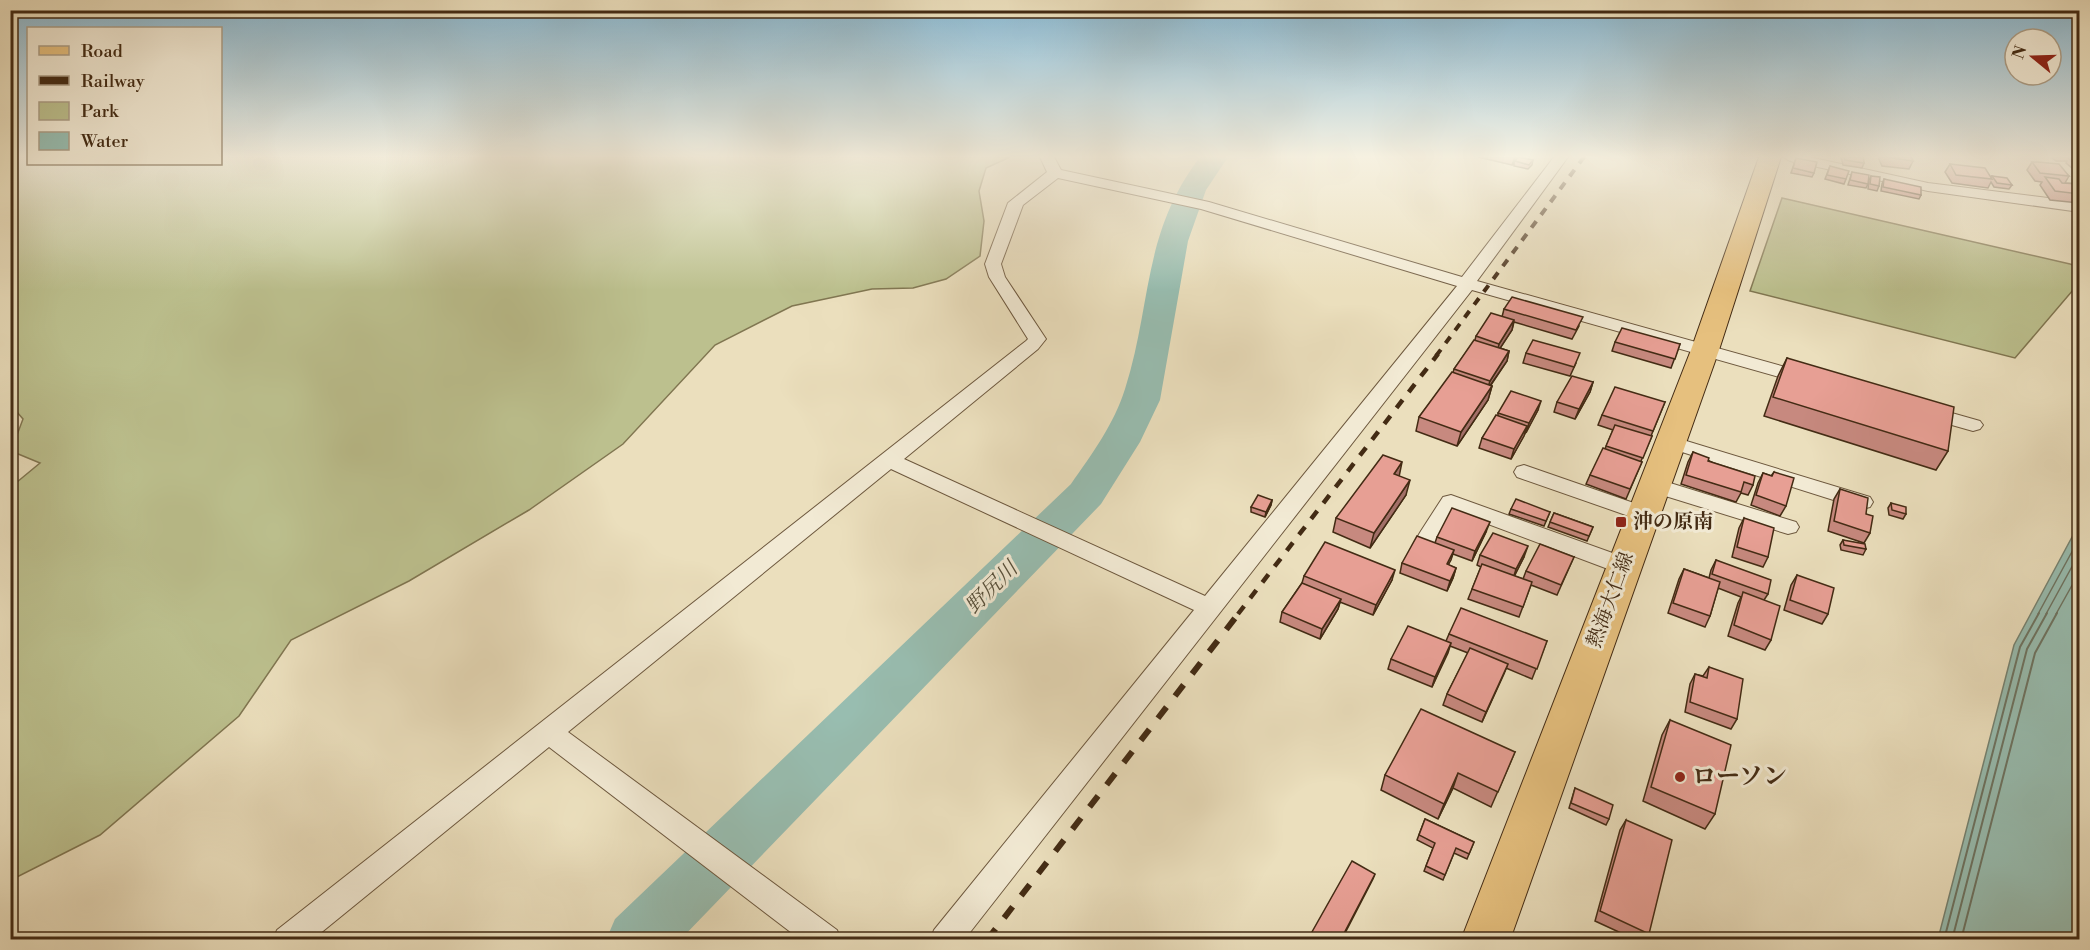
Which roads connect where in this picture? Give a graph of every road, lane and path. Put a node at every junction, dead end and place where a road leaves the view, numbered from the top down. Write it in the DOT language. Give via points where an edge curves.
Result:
graph roads {
  1 [pos="1018,201"];
  2 [pos="1192,201"];
  3 [pos="1527,201"];
  4 [pos="1755,201"];
  5 [pos="2036,201"];
  6 [pos="2079,207"];
  7 [pos="1468,284"];
  8 [pos="1705,350"];
  9 [pos="1827,384"];
  10 [pos="1906,406"];
  11 [pos="1973,425"];
  12 [pos="1670,442"];
  13 [pos="888,459"];
  14 [pos="1524,472"];
  15 [pos="1649,499"];
  16 [pos="1862,502"];
  17 [pos="1788,527"];
  18 [pos="1429,536"];
  19 [pos="1624,566"];
  20 [pos="1210,608"];
  21 [pos="548,732"];
  22 [pos="288,939"];
  23 [pos="826,939"];
  24 [pos="945,939"];
  25 [pos="1485,939"];
  1 -- 13 [label="street" via="993,264 997,277 1037,339"];
  2 -- 7 [label="street"];
  3 -- 7 [label="street"];
  4 -- 8 [label="main road, 熱海大仁線"];
  5 -- 6 [label="street"];
  7 -- 8 [label="street"];
  7 -- 20 [label="street"];
  8 -- 9 [label="street"];
  8 -- 12 [label="main road, 熱海大仁線"];
  10 -- 11 [label="street"];
  12 -- 15 [label="main road, 熱海大仁線"];
  12 -- 16 [label="street"];
  13 -- 20 [label="street"];
  13 -- 21 [label="street"];
  14 -- 15 [label="street"];
  15 -- 17 [label="street"];
  15 -- 19 [label="main road, 熱海大仁線"];
  18 -- 19 [label="street" via="1451,502"];
  19 -- 25 [label="main road, 熱海大仁線"];
  20 -- 24 [label="street"];
  21 -- 22 [label="street"];
  21 -- 23 [label="street"];
}
